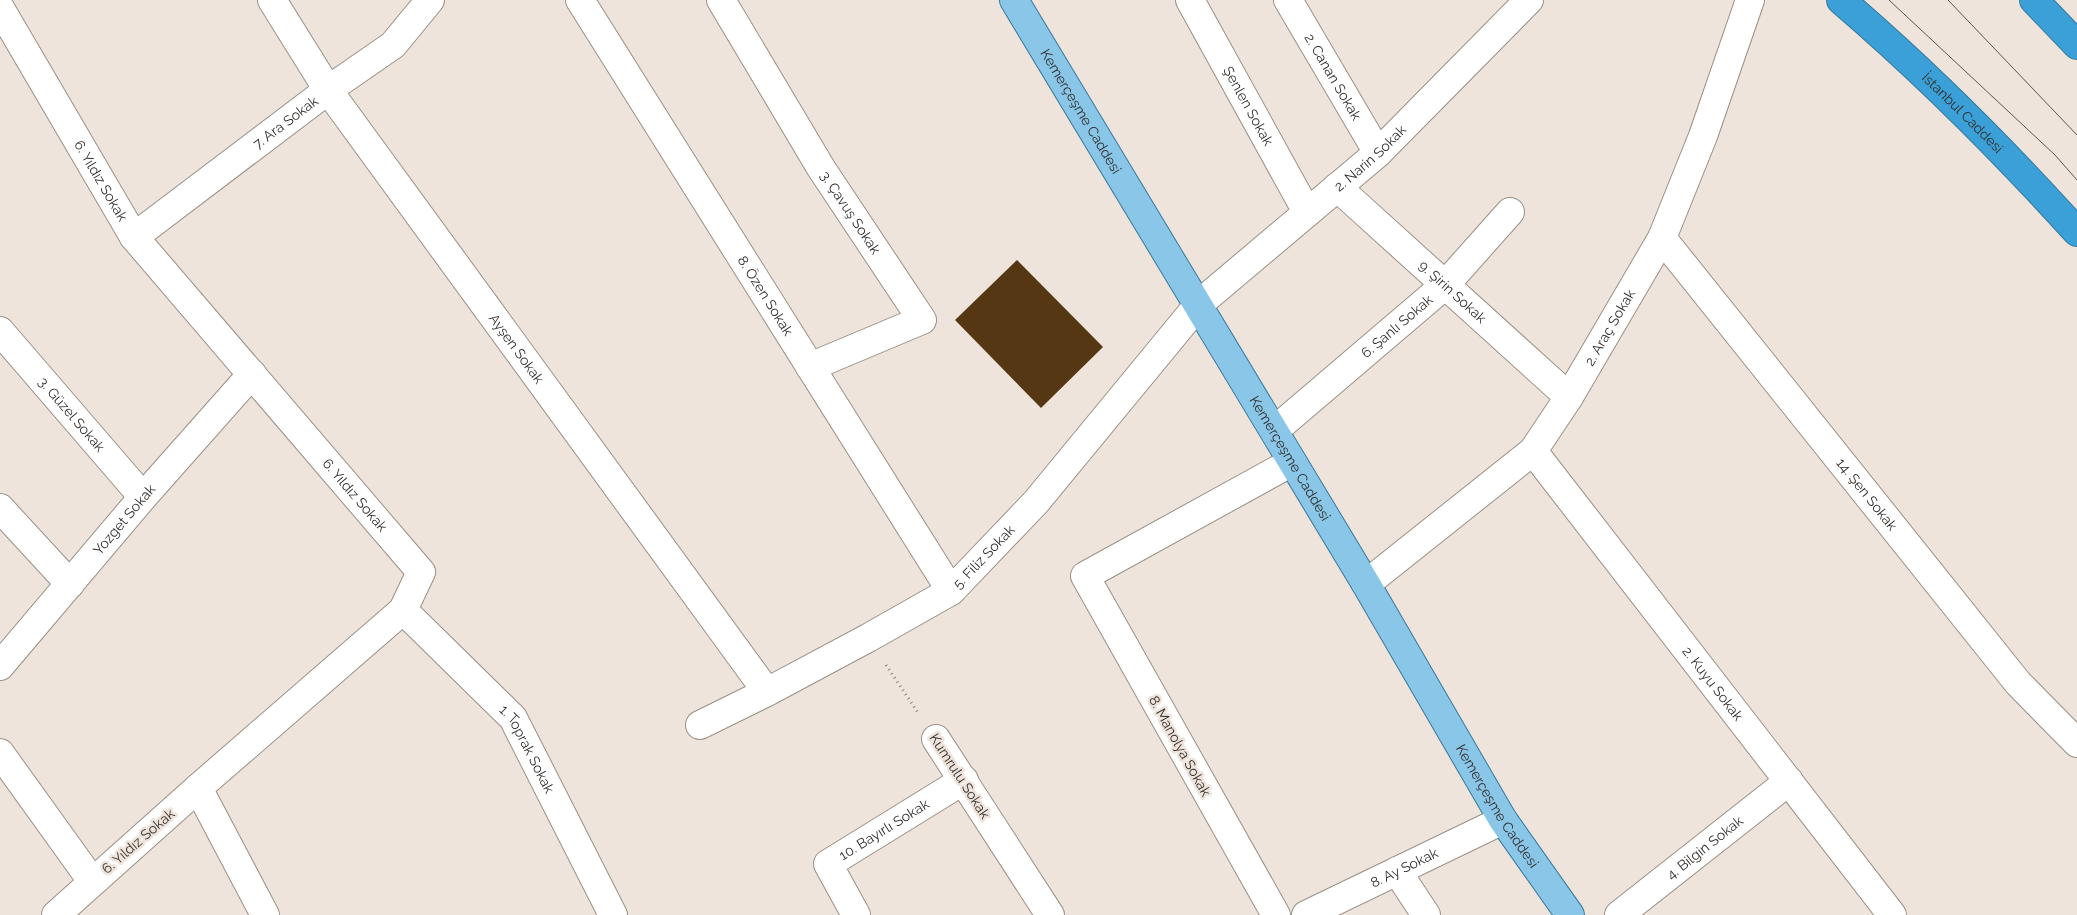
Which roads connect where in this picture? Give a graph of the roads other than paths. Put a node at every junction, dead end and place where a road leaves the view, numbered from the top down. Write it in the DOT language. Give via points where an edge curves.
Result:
graph roads {
  1 [pos="272,0"];
  2 [pos="430,0"];
  3 [pos="580,0"];
  4 [pos="721,0"];
  5 [pos="1014,0"];
  6 [pos="1190,0"];
  7 [pos="1288,0"];
  8 [pos="1528,0"];
  9 [pos="1750,0"];
  10 [pos="1841,0"];
  11 [pos="2034,0"];
  12 [pos="0,8"];
  13 [pos="2077,45"];
  14 [pos="328,90"];
  15 [pos="1378,153"];
  16 [pos="1336,187"];
  17 [pos="1308,212"];
  18 [pos="1510,212"];
  19 [pos="2077,232"];
  20 [pos="134,237"];
  21 [pos="1662,238"];
  22 [pos="1445,285"];
  23 [pos="1199,304"];
  24 [pos="0,331"];
  25 [pos="810,367"];
  26 [pos="252,374"];
  27 [pos="1569,397"];
  28 [pos="1275,430"];
  29 [pos="1533,451"];
  30 [pos="1292,462"];
  31 [pos="143,496"];
  32 [pos="0,508"];
  33 [pos="70,584"];
  34 [pos="1366,584"];
  35 [pos="951,591"];
  36 [pos="403,610"];
  37 [pos="0,666"];
  38 [pos="767,692"];
  39 [pos="700,725"];
  40 [pos="936,739"];
  41 [pos="2077,743"];
  42 [pos="0,753"];
  43 [pos="964,780"];
  44 [pos="1789,781"];
  45 [pos="198,788"];
  46 [pos="1503,820"];
  47 [pos="1397,871"];
  48 [pos="92,882"];
  49 [pos="56,915"];
  50 [pos="265,915"];
  51 [pos="613,915"];
  52 [pos="856,915"];
  53 [pos="1050,915"];
  54 [pos="1276,915"];
  55 [pos="1306,915"];
  56 [pos="1426,915"];
  57 [pos="1570,915"];
  58 [pos="1619,915"];
  59 [pos="1892,915"];
  1 -- 14 [label="street, Ayşen Sokak"];
  2 -- 14 [label="street, 7. Ara Sokak" via="393,45"];
  3 -- 25 [label="street, 8. Özen Sokak"];
  4 -- 25 [label="street, 3. Çavuş Sokak" via="821,168 922,320"];
  5 -- 23 [label="main road, Kemerçeşme Caddesi"];
  6 -- 17 [label="street, Şenlen Sokak"];
  7 -- 15 [label="street, 2. Canan Sokak"];
  8 -- 15 [label="street, 2. Narin Sokak"];
  9 -- 21 [label="street, 2. Araç Sokak" via="1703,136"];
  10 -- 19 [label="highway, İstanbul Caddesi" via="1934,84"];
  11 -- 13 [label="highway"];
  12 -- 20 [label="street, 6. Yıldız Sokak"];
  14 -- 20 [label="street, 7. Ara Sokak"];
  14 -- 38 [label="street, Ayşen Sokak"];
  15 -- 16 [label="street, 2. Narin Sokak"];
  16 -- 17 [label="street, 2. Narin Sokak"];
  16 -- 22 [label="street, 9. Şirin Sokak"];
  17 -- 23 [label="street, 2. Narin Sokak"];
  18 -- 22 [label="street, 6. Şanlı Sokak"];
  20 -- 26 [label="street, 6. Yıldız Sokak"];
  21 -- 27 [label="street, 2. Araç Sokak"];
  21 -- 41 [label="street, 14. Şen Sokak" via="2018,683"];
  22 -- 27 [label="street, 9. Şirin Sokak"];
  22 -- 28 [label="street, 6. Şanlı Sokak"];
  23 -- 28 [label="main road, Kemerçeşme Caddesi"];
  23 -- 35 [label="street, 5. Filiz Sokak" via="1036,502"];
  24 -- 31 [label="street, 3. Güzel Sokak"];
  25 -- 35 [label="street, 8. Özen Sokak"];
  26 -- 31 [label="street, Yozget Sokak"];
  26 -- 36 [label="street, 6. Yıldız Sokak" via="421,572"];
  27 -- 29 [label="street, 2. Araç Sokak"];
  28 -- 30 [label="main road, Kemerçeşme Caddesi"];
  29 -- 34 [label="street, 2. Araç Sokak"];
  29 -- 44 [label="street, 2. Kuyu Sokak"];
  30 -- 34 [label="main road, Kemerçeşme Caddesi"];
  30 -- 54 [label="street, 8. Manolya Sokak" via="1085,576"];
  31 -- 33 [label="street, Yozget Sokak"];
  32 -- 33 [label="street"];
  33 -- 37 [label="street, Yozget Sokak"];
  34 -- 46 [label="main road, Kemerçeşme Caddesi"];
  35 -- 38 [label="street, 5. Filiz Sokak"];
  36 -- 45 [label="street, 6. Yıldız Sokak"];
  36 -- 51 [label="street, 1. Toprak Sokak" via="513,718"];
  38 -- 39 [label="street, 5. Filiz Sokak"];
  40 -- 43 [label="street, Kumrulu Sokak"];
  42 -- 48 [label="street"];
  43 -- 52 [label="street, 10. Bayırlı Sokak" via="828,864"];
  43 -- 53 [label="street, Kumrulu Sokak"];
  44 -- 58 [label="street, 4. Bilgin Sokak"];
  44 -- 59 [label="street, 2. Kuyu Sokak"];
  45 -- 48 [label="street, 6. Yıldız Sokak"];
  45 -- 50 [label="street"];
  46 -- 47 [label="street, 8. Ay Sokak"];
  46 -- 57 [label="main road, Kemerçeşme Caddesi"];
  47 -- 55 [label="street, 8. Ay Sokak"];
  47 -- 56 [label="street"];
  48 -- 49 [label="street, 6. Yıldız Sokak"];
}
